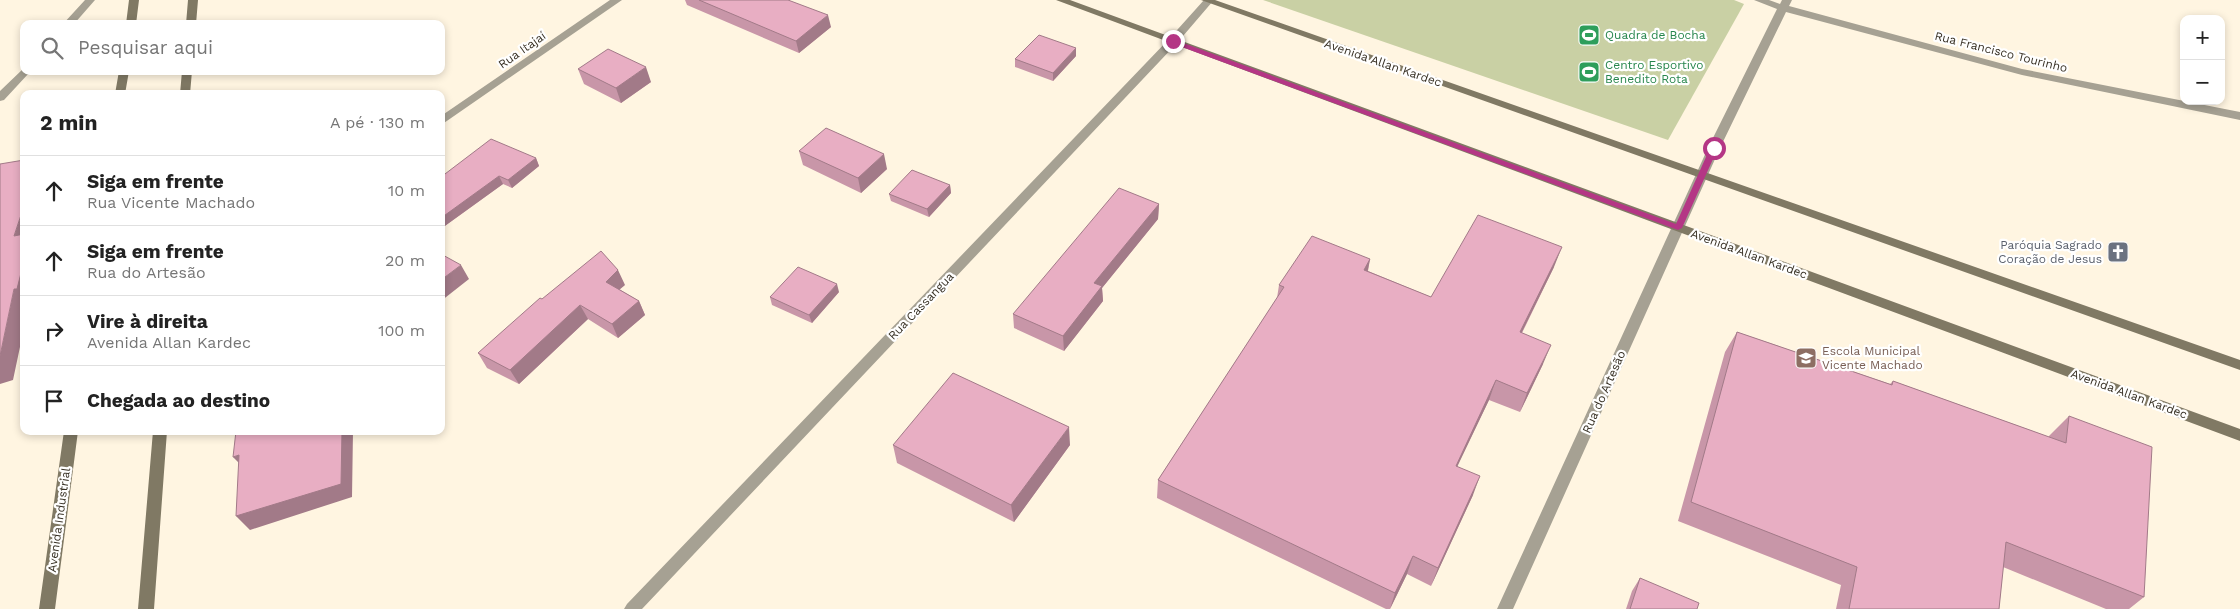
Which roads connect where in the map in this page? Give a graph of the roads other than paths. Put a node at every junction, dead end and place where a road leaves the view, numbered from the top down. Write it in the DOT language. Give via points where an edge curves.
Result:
graph roads {
  1 [pos="90,0"];
  2 [pos="134,0"];
  3 [pos="192,0"];
  4 [pos="617,0"];
  5 [pos="1061,0"];
  6 [pos="1207,0"];
  7 [pos="1760,0"];
  8 [pos="1785,4"];
  9 [pos="72,20"];
  10 [pos="132,20"];
  11 [pos="191,20"];
  12 [pos="1173,41"];
  13 [pos="20,75"];
  14 [pos="123,75"];
  15 [pos="187,75"];
  16 [pos="121,90"];
  17 [pos="185,90"];
  18 [pos="0,98"];
  19 [pos="2240,116"];
  20 [pos="445,118"];
  21 [pos="1702,175"];
  22 [pos="1678,228"];
  23 [pos="2240,364"];
  24 [pos="70,435"];
  25 [pos="160,435"];
  26 [pos="2240,436"];
  27 [pos="47,609"];
  28 [pos="147,609"];
  29 [pos="632,609"];
  30 [pos="1505,609"];
  1 -- 9 [label="street"];
  2 -- 10 [label="street"];
  3 -- 11 [label="street"];
  4 -- 20 [label="street, Rua Itajaí"];
  5 -- 12 [label="street, Avenida Allan Kardec"];
  6 -- 12 [label="street, Rua Cassangua"];
  6 -- 21 [label="street, Avenida Allan Kardec"];
  7 -- 8 [label="street, Rua Francisco Tourinho"];
  8 -- 19 [label="street, Rua Francisco Tourinho" via="2022,72"];
  8 -- 21 [label="street, Rua do Artesão"];
  12 -- 22 [label="street, Avenida Allan Kardec"];
  12 -- 29 [label="street, Rua Cassangua"];
  13 -- 18 [label="street"];
  14 -- 16 [label="street"];
  15 -- 17 [label="street"];
  21 -- 22 [label="street, Rua do Artesão"];
  21 -- 23 [label="street, Avenida Allan Kardec"];
  22 -- 26 [label="street, Avenida Allan Kardec"];
  22 -- 30 [label="street, Rua do Artesão"];
  24 -- 27 [label="street, Avenida Industrial"];
  25 -- 28 [label="street"];
}
